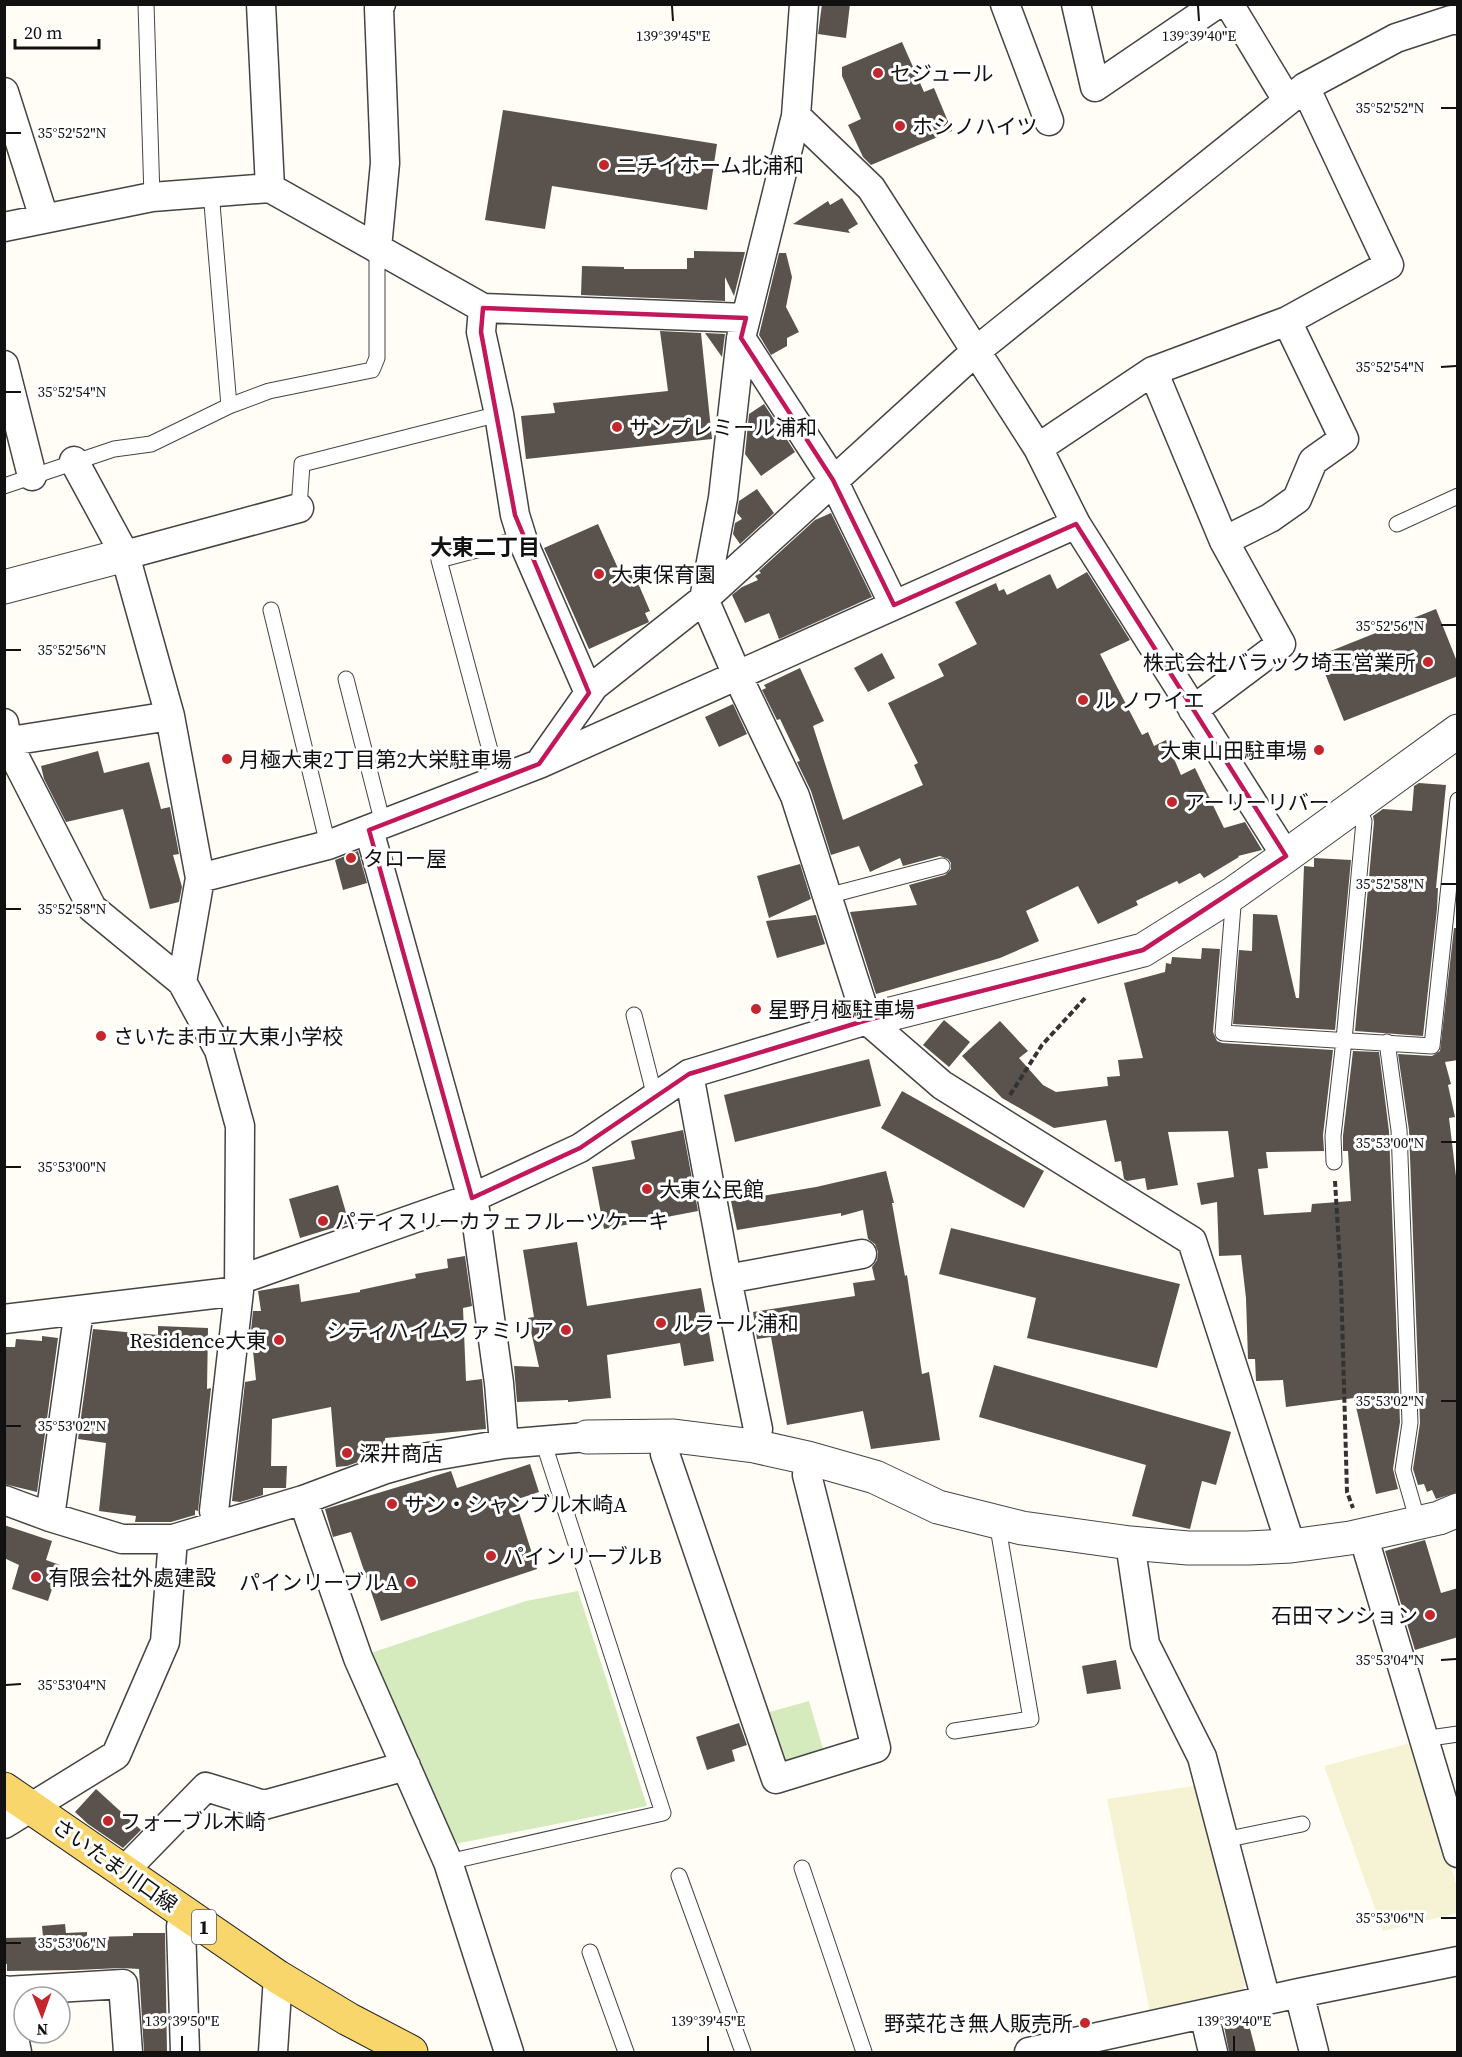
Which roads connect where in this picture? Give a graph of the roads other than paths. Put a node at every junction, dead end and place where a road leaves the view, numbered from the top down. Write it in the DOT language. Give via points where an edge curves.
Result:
graph roads {
  1 [pos="146,4"];
  2 [pos="261,4"];
  3 [pos="381,4"];
  4 [pos="804,4"];
  5 [pos="1005,4"];
  6 [pos="1076,4"];
  7 [pos="1217,4"];
  8 [pos="1229,4"];
  9 [pos="1458,20"];
  10 [pos="4,92"];
  11 [pos="1296,93"];
  12 [pos="796,116"];
  13 [pos="1049,121"];
  14 [pos="270,188"];
  15 [pos="211,192"];
  16 [pos="152,197"];
  17 [pos="44,218"];
  18 [pos="4,227"];
  19 [pos="377,248"];
  20 [pos="483,308"];
  21 [pos="1287,321"];
  22 [pos="744,328"];
  23 [pos="976,351"];
  24 [pos="4,365"];
  25 [pos="1153,371"];
  26 [pos="229,406"];
  27 [pos="499,414"];
  28 [pos="1038,448"];
  29 [pos="74,462"];
  30 [pos="32,476"];
  31 [pos="833,480"];
  32 [pos="4,486"];
  33 [pos="1458,496"];
  34 [pos="299,508"];
  35 [pos="1076,524"];
  36 [pos="1396,524"];
  37 [pos="522,538"];
  38 [pos="1224,541"];
  39 [pos="124,555"];
  40 [pos="4,587"];
  41 [pos="704,599"];
  42 [pos="894,605"];
  43 [pos="271,610"];
  44 [pos="737,675"];
  45 [pos="346,679"];
  46 [pos="589,693"];
  47 [pos="1193,710"];
  48 [pos="170,716"];
  49 [pos="5,736"];
  50 [pos="1456,740"];
  51 [pos="539,764"];
  52 [pos="498,780"];
  53 [pos="1458,800"];
  54 [pos="1356,804"];
  55 [pos="376,827"];
  56 [pos="328,845"];
  57 [pos="1286,856"];
  58 [pos="942,866"];
  59 [pos="200,878"];
  60 [pos="1234,893"];
  61 [pos="827,896"];
  62 [pos="182,982"];
  63 [pos="634,1015"];
  64 [pos="867,1020"];
  65 [pos="1344,1040"];
  66 [pos="1387,1042"];
  67 [pos="689,1074"];
  68 [pos="655,1097"];
  69 [pos="1334,1162"];
  70 [pos="472,1198"];
  71 [pos="862,1254"];
  72 [pos="727,1279"];
  73 [pos="239,1285"];
  74 [pos="79,1310"];
  75 [pos="4,1319"];
  76 [pos="587,1437"];
  77 [pos="663,1437"];
  78 [pos="543,1441"];
  79 [pos="504,1444"];
  80 [pos="754,1446"];
  81 [pos="808,1458"];
  82 [pos="4,1500"];
  83 [pos="303,1500"];
  84 [pos="1458,1510"];
  85 [pos="50,1517"];
  86 [pos="997,1522"];
  87 [pos="1418,1522"];
  88 [pos="220,1525"];
  89 [pos="1363,1535"];
  90 [pos="173,1539"];
  91 [pos="1130,1543"];
  92 [pos="1291,1546"];
  93 [pos="954,1731"];
  94 [pos="1458,1734"];
  95 [pos="1424,1739"];
  96 [pos="406,1766"];
  97 [pos="4,1789"];
  98 [pos="33,1808"];
  99 [pos="4,1824"];
  100 [pos="1302,1824"];
  101 [pos="1224,1839"];
  102 [pos="1458,1853"];
  103 [pos="448,1862"];
  104 [pos="802,1868"];
  105 [pos="124,1871"];
  106 [pos="679,1876"];
  107 [pos="186,1915"];
  108 [pos="590,1952"];
  109 [pos="1458,1961"];
  110 [pos="279,1977"];
  111 [pos="5,1990"];
  112 [pos="1299,1993"];
  113 [pos="1266,2000"];
  114 [pos="1204,2014"];
  115 [pos="17,2052"];
  116 [pos="128,2052"];
  117 [pos="185,2052"];
  118 [pos="273,2052"];
  119 [pos="411,2052"];
  120 [pos="509,2052"];
  121 [pos="626,2052"];
  122 [pos="743,2052"];
  123 [pos="864,2052"];
  124 [pos="1029,2052"];
  125 [pos="1213,2052"];
  126 [pos="1314,2052"];
  1 -- 16 [label="lane"];
  2 -- 14 [label="street"];
  3 -- 19 [label="street" via="385,163"];
  4 -- 12 [label="street"];
  5 -- 13 [label="street"];
  6 -- 7 [label="street" via="1095,87"];
  8 -- 11 [label="street"];
  9 -- 11 [label="street" via="1396,38"];
  10 -- 17 [label="street"];
  11 -- 21 [label="street" via="1389,265"];
  11 -- 23 [label="street"];
  12 -- 22 [label="street"];
  12 -- 23 [label="street" via="871,188"];
  14 -- 15 [label="street"];
  14 -- 19 [label="street"];
  15 -- 16 [label="street"];
  15 -- 26 [label="lane"];
  16 -- 17 [label="street"];
  17 -- 18 [label="street"];
  19 -- 20 [label="street"];
  19 -- 26 [label="lane" via="377,358 372,370 269,391"];
  20 -- 22 [label="street"];
  20 -- 27 [label="street" via="481,332"];
  21 -- 25 [label="street"];
  21 -- 38 [label="street" via="1344,439 1312,461 1297,499 1270,518"];
  22 -- 31 [label="street"];
  22 -- 41 [label="street" via="723,498"];
  23 -- 28 [label="street"];
  23 -- 31 [label="street"];
  24 -- 30 [label="street"];
  25 -- 28 [label="street"];
  25 -- 38 [label="street"];
  26 -- 29 [label="lane" via="151,444 114,449"];
  27 -- 34 [label="lane" via="302,464"];
  27 -- 37 [label="street"];
  28 -- 35 [label="street"];
  29 -- 30 [label="lane"];
  29 -- 39 [label="street"];
  30 -- 32 [label="lane"];
  31 -- 41 [label="street"];
  31 -- 42 [label="street"];
  33 -- 36 [label="lane"];
  34 -- 39 [label="street"];
  35 -- 42 [label="street"];
  35 -- 47 [label="street"];
  37 -- 46 [label="street"];
  37 -- 52 [label="lane" via="439,560"];
  38 -- 47 [label="street" via="1281,644"];
  39 -- 40 [label="street"];
  39 -- 48 [label="street"];
  41 -- 44 [label="street"];
  41 -- 46 [label="street"];
  42 -- 44 [label="street"];
  43 -- 56 [label="lane"];
  44 -- 51 [label="street"];
  44 -- 61 [label="street" via="795,796"];
  45 -- 55 [label="lane"];
  46 -- 51 [label="street"];
  47 -- 57 [label="street"];
  48 -- 49 [label="street"];
  48 -- 59 [label="street"];
  49 -- 62 [label="street" via="92,908"];
  50 -- 54 [label="street"];
  51 -- 52 [label="street"];
  52 -- 55 [label="street"];
  53 -- 66 [label="lane" via="1432,1046"];
  54 -- 57 [label="street"];
  54 -- 65 [label="lane" via="1364,821"];
  55 -- 56 [label="street"];
  55 -- 70 [label="street"];
  56 -- 59 [label="street"];
  57 -- 60 [label="street"];
  58 -- 61 [label="lane"];
  59 -- 62 [label="street"];
  60 -- 64 [label="street" via="1143,950"];
  60 -- 65 [label="lane" via="1223,1034"];
  61 -- 64 [label="street"];
  62 -- 73 [label="street" via="219,1050 240,1126"];
  63 -- 68 [label="lane"];
  64 -- 67 [label="street"];
  64 -- 92 [label="street" via="942,1085 1192,1241"];
  65 -- 66 [label="lane"];
  65 -- 69 [label="lane" via="1333,1136"];
  66 -- 87 [label="lane" via="1399,1130 1410,1424 1403,1470"];
  67 -- 68 [label="street"];
  67 -- 72 [label="street"];
  68 -- 70 [label="street" via="580,1148"];
  70 -- 73 [label="street"];
  70 -- 79 [label="street"];
  71 -- 72 [label="street"];
  72 -- 80 [label="street" via="758,1429"];
  73 -- 74 [label="street"];
  73 -- 88 [label="street" via="214,1511"];
  74 -- 75 [label="street"];
  74 -- 85 [label="street"];
  76 -- 77 [label="street"];
  76 -- 78 [label="street"];
  77 -- 80 [label="street"];
  77 -- 81 [label="street" via="665,1454 776,1779 876,1748 807,1475"];
  78 -- 79 [label="street"];
  78 -- 103 [label="lane" via="663,1814"];
  79 -- 83 [label="street" via="428,1457"];
  80 -- 81 [label="street"];
  81 -- 86 [label="street" via="875,1478 938,1507"];
  82 -- 85 [label="street"];
  83 -- 88 [label="street"];
  83 -- 96 [label="street" via="358,1658"];
  84 -- 87 [label="street"];
  85 -- 90 [label="street" via="122,1539"];
  86 -- 91 [label="street"];
  86 -- 93 [label="lane" via="1031,1719"];
  87 -- 89 [label="street"];
  88 -- 90 [label="street"];
  89 -- 92 [label="street"];
  89 -- 95 [label="street"];
  90 -- 98 [label="street" via="165,1642 116,1755"];
  91 -- 92 [label="street" via="1188,1548"];
  91 -- 101 [label="street" via="1145,1644 1202,1757"];
  94 -- 95 [label="lane"];
  95 -- 102 [label="street"];
  96 -- 103 [label="street"];
  96 -- 105 [label="street" via="264,1805 206,1786"];
  97 -- 98 [label="main road, さいたま川口線 / 1"];
  98 -- 99 [label="street"];
  98 -- 105 [label="main road, さいたま川口線 / 1"];
  100 -- 101 [label="lane"];
  101 -- 113 [label="street"];
  103 -- 120 [label="street"];
  104 -- 123 [label="lane"];
  105 -- 107 [label="main road, さいたま川口線 / 1"];
  106 -- 122 [label="lane"];
  107 -- 110 [label="main road, さいたま川口線 / 1"];
  107 -- 117 [label="street" via="181,1926"];
  108 -- 121 [label="lane"];
  109 -- 112 [label="street"];
  110 -- 118 [label="street"];
  110 -- 119 [label="main road, さいたま川口線 / 1"];
  111 -- 115 [label="street"];
  111 -- 116 [label="street" via="123,1984"];
  112 -- 113 [label="street"];
  112 -- 126 [label="street"];
  113 -- 114 [label="street"];
  114 -- 124 [label="street"];
  114 -- 125 [label="street"];
}
